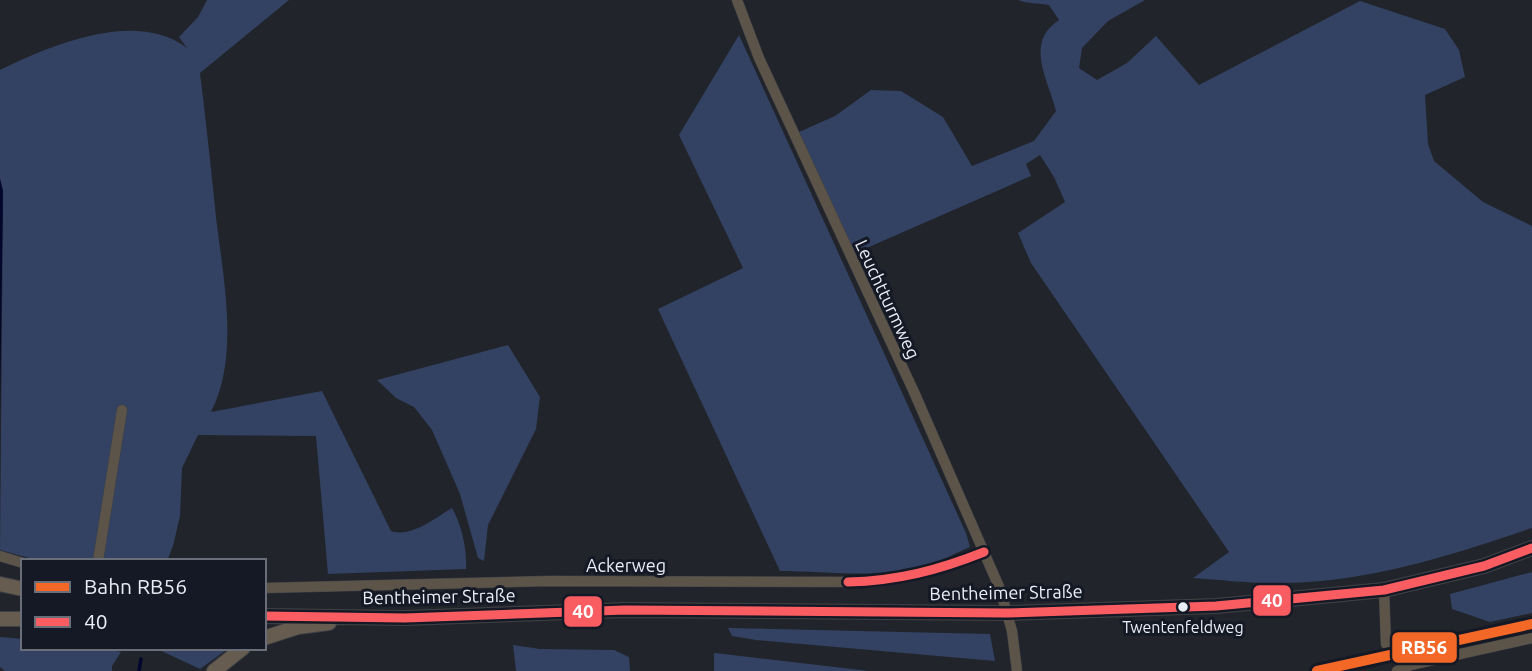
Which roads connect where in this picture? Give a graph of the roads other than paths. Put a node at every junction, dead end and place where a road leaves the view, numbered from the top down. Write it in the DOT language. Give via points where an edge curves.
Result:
graph roads {
  1 [pos="737,0"];
  2 [pos="122,410"];
  3 [pos="1532,548"];
  4 [pos="984,552"];
  5 [pos="0,556"];
  6 [pos="98,559"];
  7 [pos="21,562"];
  8 [pos="0,584"];
  9 [pos="266,588"];
  10 [pos="21,589"];
  11 [pos="1384,590"];
  12 [pos="1007,613"];
  13 [pos="266,615"];
  14 [pos="382,617"];
  15 [pos="0,619"];
  16 [pos="21,619"];
  17 [pos="266,637"];
  18 [pos="1532,639"];
  19 [pos="1386,644"];
  20 [pos="240,650"];
  21 [pos="214,671"];
  22 [pos="1017,671"];
  23 [pos="1397,671"];
  1 -- 4 [label="street, Leuchtturmweg" via="759,58"];
  2 -- 6 [label="street"];
  3 -- 11 [label="main road, Bentheimer Straße" via="1485,566"];
  4 -- 9 [label="street, Ackerweg" via="931,573 873,582 551,581"];
  4 -- 12 [label="street, Leuchtturmweg"];
  5 -- 7 [label="street"];
  8 -- 10 [label="main road"];
  11 -- 12 [label="main road, Bentheimer Straße" via="1216,606"];
  11 -- 19 [label="street"];
  12 -- 14 [label="main road, Bentheimer Straße" via="625,610"];
  12 -- 22 [label="street"];
  13 -- 14 [label="main road, Bentheimer Straße"];
  14 -- 17 [label="main road" via="298,627"];
  15 -- 16 [label="main road"];
  18 -- 23 [label="street"];
  20 -- 21 [label="main road"];
}
